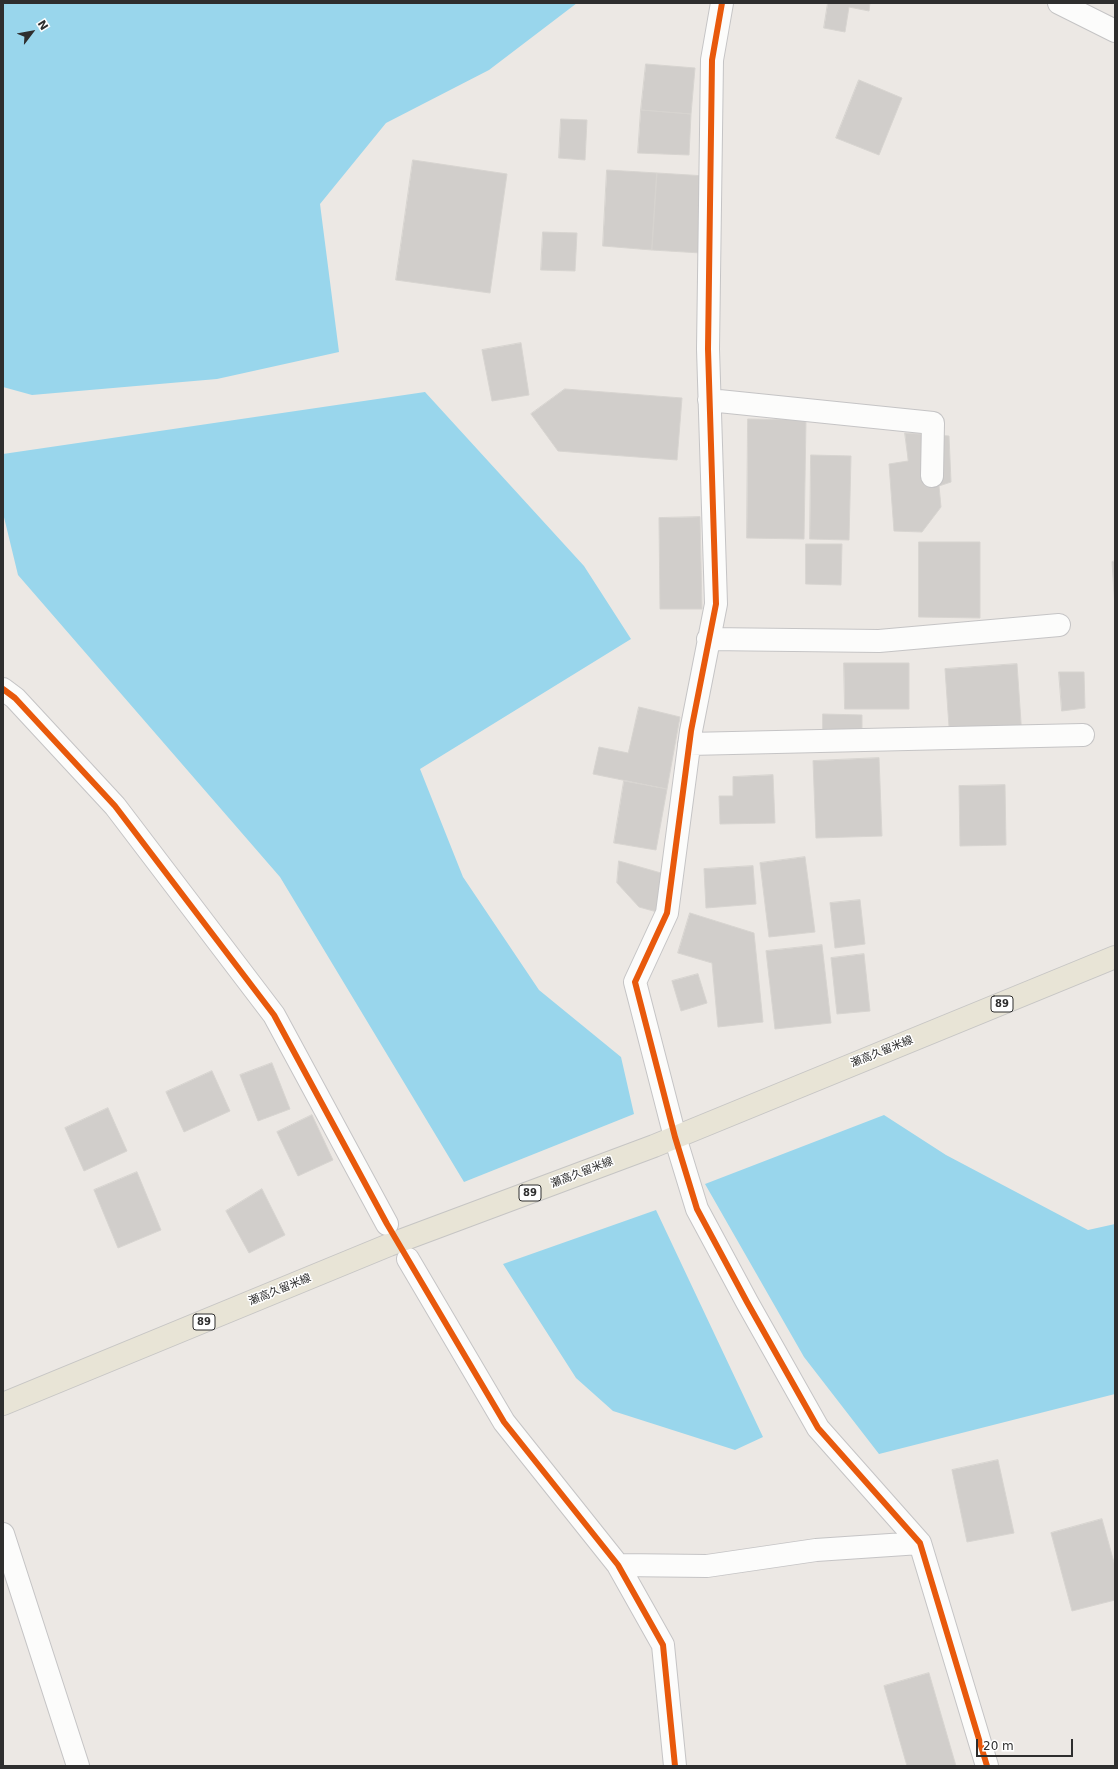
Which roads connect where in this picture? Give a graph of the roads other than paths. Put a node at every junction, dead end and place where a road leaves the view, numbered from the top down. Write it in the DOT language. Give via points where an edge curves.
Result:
graph roads {
  1 [pos="722,3"];
  2 [pos="1059,3"];
  3 [pos="1115,31"];
  4 [pos="709,400"];
  5 [pos="932,476"];
  6 [pos="1059,625"];
  7 [pos="708,639"];
  8 [pos="3,689"];
  9 [pos="1083,735"];
  10 [pos="689,744"];
  11 [pos="1115,957"];
  12 [pos="675,1137"];
  13 [pos="387,1224"];
  14 [pos="406,1250"];
  15 [pos="3,1404"];
  16 [pos="3,1534"];
  17 [pos="920,1543"];
  18 [pos="618,1565"];
  19 [pos="78,1766"];
  20 [pos="675,1766"];
  21 [pos="987,1766"];
  1 -- 4 [label="street" via="712,60"];
  2 -- 3 [label="street"];
  4 -- 5 [label="street" via="933,423"];
  4 -- 7 [label="street" via="716,604"];
  6 -- 7 [label="street" via="879,640"];
  7 -- 10 [label="street"];
  8 -- 13 [label="street" via="15,698 115,806 274,1015"];
  9 -- 10 [label="street"];
  10 -- 12 [label="street" via="667,913 635,982"];
  11 -- 12 [label="main road, 瀬高久留米線 / 89"];
  12 -- 14 [label="main road, 瀬高久留米線 / 89"];
  12 -- 17 [label="street" via="697,1209 746,1302 818,1428"];
  14 -- 15 [label="main road, 瀬高久留米線 / 89"];
  14 -- 18 [label="street" via="504,1422"];
  16 -- 19 [label="street"];
  17 -- 18 [label="street" via="816,1550 707,1566"];
  17 -- 21 [label="street"];
  18 -- 20 [label="street" via="663,1645"];
}
